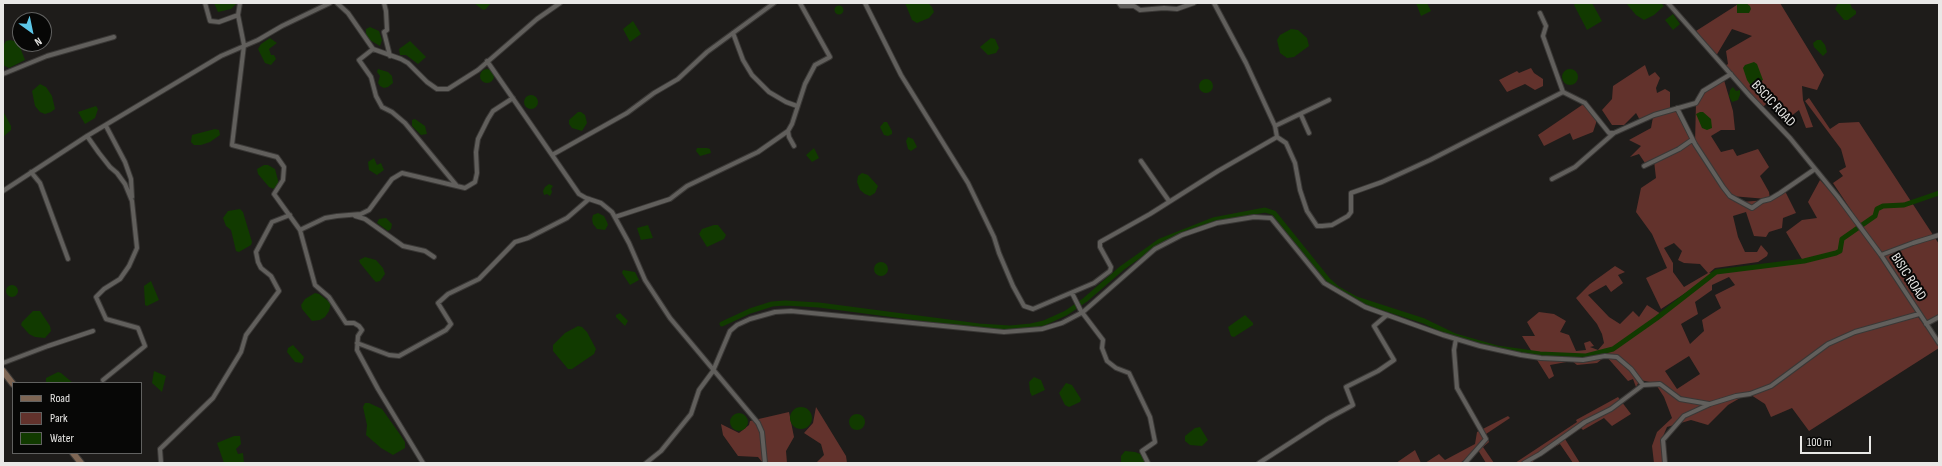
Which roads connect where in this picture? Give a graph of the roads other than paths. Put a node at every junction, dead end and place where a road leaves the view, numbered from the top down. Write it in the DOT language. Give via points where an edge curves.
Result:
graph roads {
  1 [pos="205,3"];
  2 [pos="240,3"];
  3 [pos="330,3"];
  4 [pos="337,3"];
  5 [pos="384,3"];
  6 [pos="560,3"];
  7 [pos="774,3"];
  8 [pos="800,3"];
  9 [pos="865,3"];
  10 [pos="1119,3"];
  11 [pos="1194,3"];
  12 [pos="1214,3"];
  13 [pos="1668,3"];
  14 [pos="1540,13"];
  15 [pos="238,15"];
  16 [pos="733,33"];
  17 [pos="114,38"];
  18 [pos="244,45"];
  19 [pos="373,49"];
  20 [pos="390,56"];
  21 [pos="487,61"];
  22 [pos="3,74"];
  23 [pos="1731,74"];
  24 [pos="1563,92"];
  25 [pos="513,98"];
  26 [pos="1329,100"];
  27 [pos="798,106"];
  28 [pos="1677,108"];
  29 [pos="1301,115"];
  30 [pos="106,126"];
  31 [pos="1275,126"];
  32 [pos="788,131"];
  33 [pos="1309,133"];
  34 [pos="1614,133"];
  35 [pos="87,136"];
  36 [pos="1277,136"];
  37 [pos="1692,140"];
  38 [pos="794,146"];
  39 [pos="552,155"];
  40 [pos="1141,161"];
  41 [pos="1644,166"];
  42 [pos="1815,169"];
  43 [pos="31,172"];
  44 [pos="1552,179"];
  45 [pos="457,186"];
  46 [pos="3,191"];
  47 [pos="589,199"];
  48 [pos="132,201"];
  49 [pos="1169,201"];
  50 [pos="349,214"];
  51 [pos="290,215"];
  52 [pos="615,217"];
  53 [pos="1857,224"];
  54 [pos="300,230"];
  55 [pos="1939,235"];
  56 [pos="1881,255"];
  57 [pos="434,257"];
  58 [pos="68,259"];
  59 [pos="1072,293"];
  60 [pos="1082,312"];
  61 [pos="1919,314"];
  62 [pos="1387,315"];
  63 [pos="1939,317"];
  64 [pos="1926,324"];
  65 [pos="93,331"];
  66 [pos="1456,339"];
  67 [pos="357,343"];
  68 [pos="1939,343"];
  69 [pos="3,363"];
  70 [pos="3,371"];
  71 [pos="713,371"];
  72 [pos="103,380"];
  73 [pos="12,383"];
  74 [pos="1643,385"];
  75 [pos="1710,404"];
  76 [pos="74,454"];
  77 [pos="80,463"];
  78 [pos="161,463"];
  79 [pos="423,463"];
  80 [pos="646,463"];
  81 [pos="765,463"];
  82 [pos="1148,463"];
  83 [pos="1259,463"];
  84 [pos="1465,463"];
  85 [pos="1524,463"];
  86 [pos="1665,463"];
  1 -- 15 [label="street" via="210,21 219,22"];
  2 -- 15 [label="street"];
  3 -- 18 [label="street"];
  4 -- 19 [label="street" via="348,13"];
  5 -- 20 [label="street" via="387,30 384,32"];
  6 -- 21 [label="street"];
  7 -- 16 [label="street"];
  8 -- 27 [label="street" via="830,57 814,65"];
  9 -- 59 [label="street" via="902,75 968,183 994,237 998,254 1024,306 1032,309"];
  10 -- 11 [label="street" via="1121,6 1134,6 1140,10 1177,9"];
  12 -- 31 [label="street" via="1246,63"];
  13 -- 23 [label="street, BSCIC ROAD"];
  14 -- 24 [label="street" via="1546,26 1543,36"];
  15 -- 18 [label="street"];
  16 -- 27 [label="street" via="743,60 752,74 769,92"];
  16 -- 39 [label="street" via="678,78 627,113"];
  17 -- 22 [label="street" via="47,56"];
  18 -- 30 [label="street" via="221,56"];
  18 -- 51 [label="street" via="232,145 277,157 284,167 283,180 274,194"];
  19 -- 20 [label="street"];
  19 -- 45 [label="street" via="359,60 371,77 382,107 405,123"];
  20 -- 21 [label="street" via="408,63 437,89 448,88 468,77"];
  21 -- 25 [label="street"];
  23 -- 28 [label="street" via="1703,91 1696,103"];
  23 -- 42 [label="street, BSCIC ROAD"];
  24 -- 34 [label="street" via="1585,104 1609,133"];
  24 -- 36 [label="street" via="1430,160 1351,193 1351,212 1332,225 1317,226 1312,220 1300,190 1295,163 1286,143"];
  25 -- 39 [label="street"];
  25 -- 45 [label="street" via="493,111 478,139 475,182 465,188"];
  26 -- 29 [label="street"];
  27 -- 32 [label="street"];
  28 -- 34 [label="street"];
  28 -- 37 [label="street"];
  29 -- 31 [label="street"];
  29 -- 33 [label="street"];
  30 -- 35 [label="street"];
  30 -- 48 [label="street" via="131,179"];
  31 -- 36 [label="street"];
  32 -- 38 [label="street"];
  32 -- 52 [label="street" via="758,152 687,186 670,199"];
  34 -- 44 [label="street" via="1575,166"];
  35 -- 43 [label="street"];
  35 -- 48 [label="street" via="110,167 117,172"];
  36 -- 49 [label="street"];
  37 -- 41 [label="street"];
  37 -- 42 [label="street" via="1722,187 1730,196 1752,208"];
  39 -- 47 [label="street" via="579,194"];
  40 -- 49 [label="street"];
  42 -- 53 [label="street, BSCIC ROAD"];
  43 -- 46 [label="street"];
  43 -- 58 [label="street" via="40,183"];
  45 -- 50 [label="street" via="402,173 392,179 369,210 361,214"];
  47 -- 52 [label="street" via="608,208"];
  47 -- 67 [label="street" via="566,218 515,242 480,279 448,294 438,304 451,324 446,330 399,356 389,355"];
  48 -- 72 [label="street" via="137,248 120,278 96,297 106,319 138,328 144,346"];
  49 -- 59 [label="street" via="1100,242 1100,247 1111,267 1110,271 1094,283"];
  50 -- 54 [label="street" via="325,218"];
  50 -- 57 [label="street" via="365,219 403,246 425,251"];
  51 -- 54 [label="street"];
  51 -- 78 [label="street" via="272,222 256,252 261,268 271,276 280,291 246,335 241,352 213,398 160,449"];
  52 -- 71 [label="street" via="650,287 683,336 709,363"];
  53 -- 56 [label="street, BISIC ROAD"];
  54 -- 67 [label="street" via="315,286 329,297 346,323 360,326 362,330"];
  55 -- 56 [label="street"];
  56 -- 61 [label="street, BISIC ROAD"];
  59 -- 60 [label="street"];
  60 -- 62 [label="street" via="1155,249 1182,235 1217,223 1254,217 1271,218 1324,283 1351,300"];
  60 -- 71 [label="street" via="1042,329 1004,332 791,311 775,312 750,319 730,331"];
  60 -- 82 [label="street" via="1103,340 1102,348 1107,361 1129,373 1150,416 1155,442 1142,450"];
  61 -- 64 [label="street, BISIC ROAD"];
  61 -- 75 [label="street" via="1855,332 1828,344 1771,386"];
  62 -- 66 [label="street"];
  62 -- 83 [label="street" via="1374,326 1394,360 1346,387 1353,405"];
  63 -- 64 [label="street"];
  64 -- 68 [label="street, BISIC ROAD"];
  65 -- 69 [label="street"];
  66 -- 74 [label="street" via="1541,358 1583,360 1606,356 1618,357 1632,369"];
  66 -- 84 [label="street" via="1454,350 1457,388 1486,440"];
  67 -- 79 [label="street" via="357,350 378,389"];
  70 -- 73 [label="main road"];
  71 -- 80 [label="street" via="699,390 691,414 661,451"];
  71 -- 81 [label="street" via="758,423 762,432"];
  74 -- 75 [label="street" via="1660,384 1680,399"];
  74 -- 85 [label="street" via="1611,409 1585,422"];
  75 -- 86 [label="street" via="1684,416 1663,440"];
  76 -- 77 [label="main road"];
}
